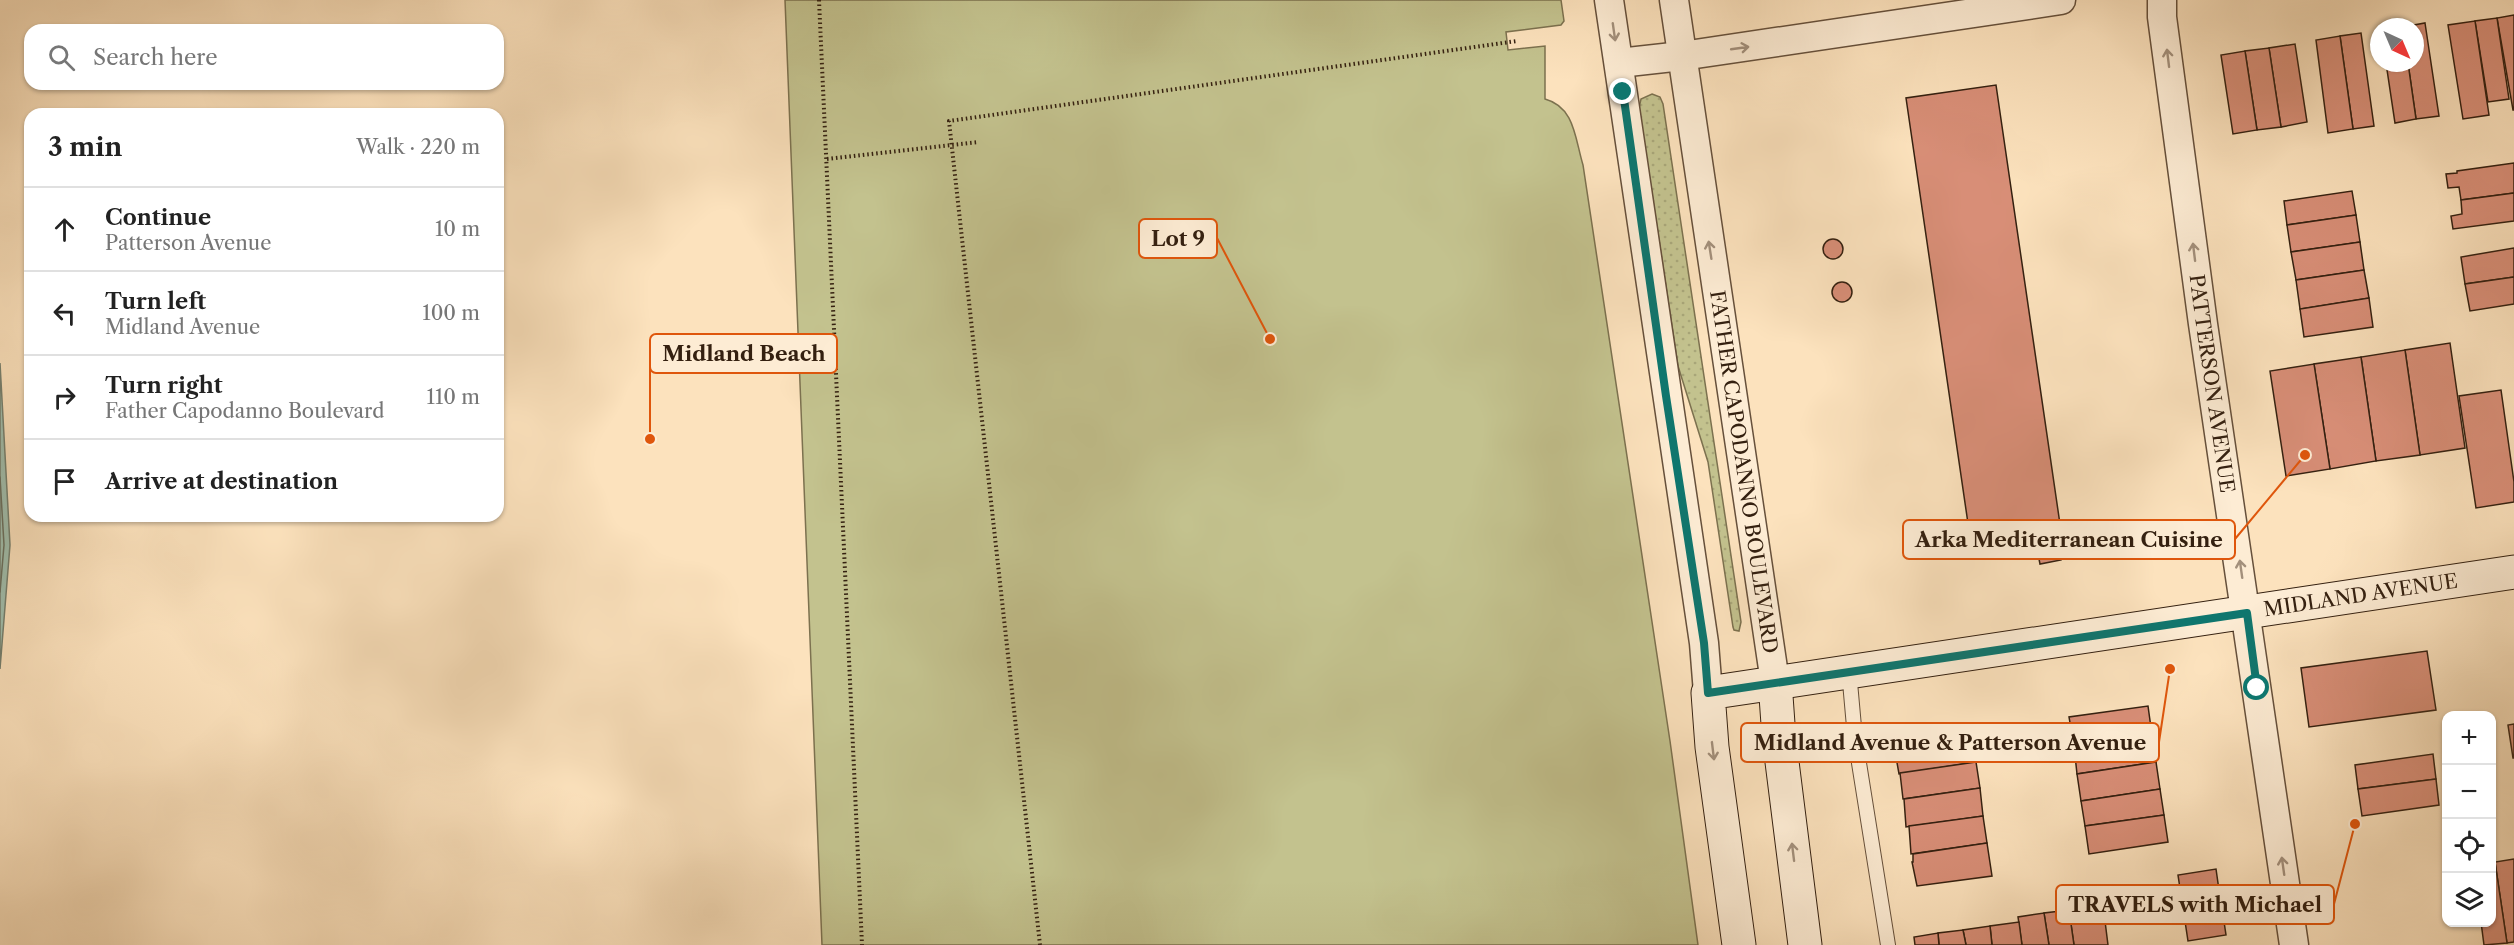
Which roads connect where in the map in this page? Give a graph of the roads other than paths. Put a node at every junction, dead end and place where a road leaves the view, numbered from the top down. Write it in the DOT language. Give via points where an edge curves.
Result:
graph roads {
  1 [pos="1610,0"];
  2 [pos="1674,0"];
  3 [pos="2061,0"];
  4 [pos="2162,0"];
  5 [pos="1682,57"];
  6 [pos="1619,63"];
  7 [pos="2514,572"];
  8 [pos="2247,613"];
  9 [pos="1849,671"];
  10 [pos="1775,682"];
  11 [pos="1708,693"];
  12 [pos="1739,945"];
  13 [pos="1805,945"];
  14 [pos="1888,945"];
  15 [pos="2294,945"];
  1 -- 6 [label="street, one-way"];
  2 -- 5 [label="street, FATHER CAPODANNO BOULEVARD"];
  5 -- 3 [label="street, one-way"];
  8 -- 4 [label="street, PATTERSON AVENUE, one-way" via="2203,324"];
  5 -- 6 [label="street"];
  10 -- 5 [label="street, FATHER CAPODANNO BOULEVARD, one-way"];
  6 -- 11 [label="street" via="1704,643"];
  7 -- 8 [label="main road, MIDLAND AVENUE"];
  8 -- 9 [label="main road, MIDLAND AVENUE"];
  15 -- 8 [label="street, PATTERSON AVENUE, one-way"];
  9 -- 10 [label="main road, MIDLAND AVENUE"];
  9 -- 14 [label="lane"];
  10 -- 11 [label="main road, MIDLAND AVENUE"];
  13 -- 10 [label="main road, FATHER CAPODANNO BOULEVARD, one-way"];
  11 -- 12 [label="main road, one-way"];
}
